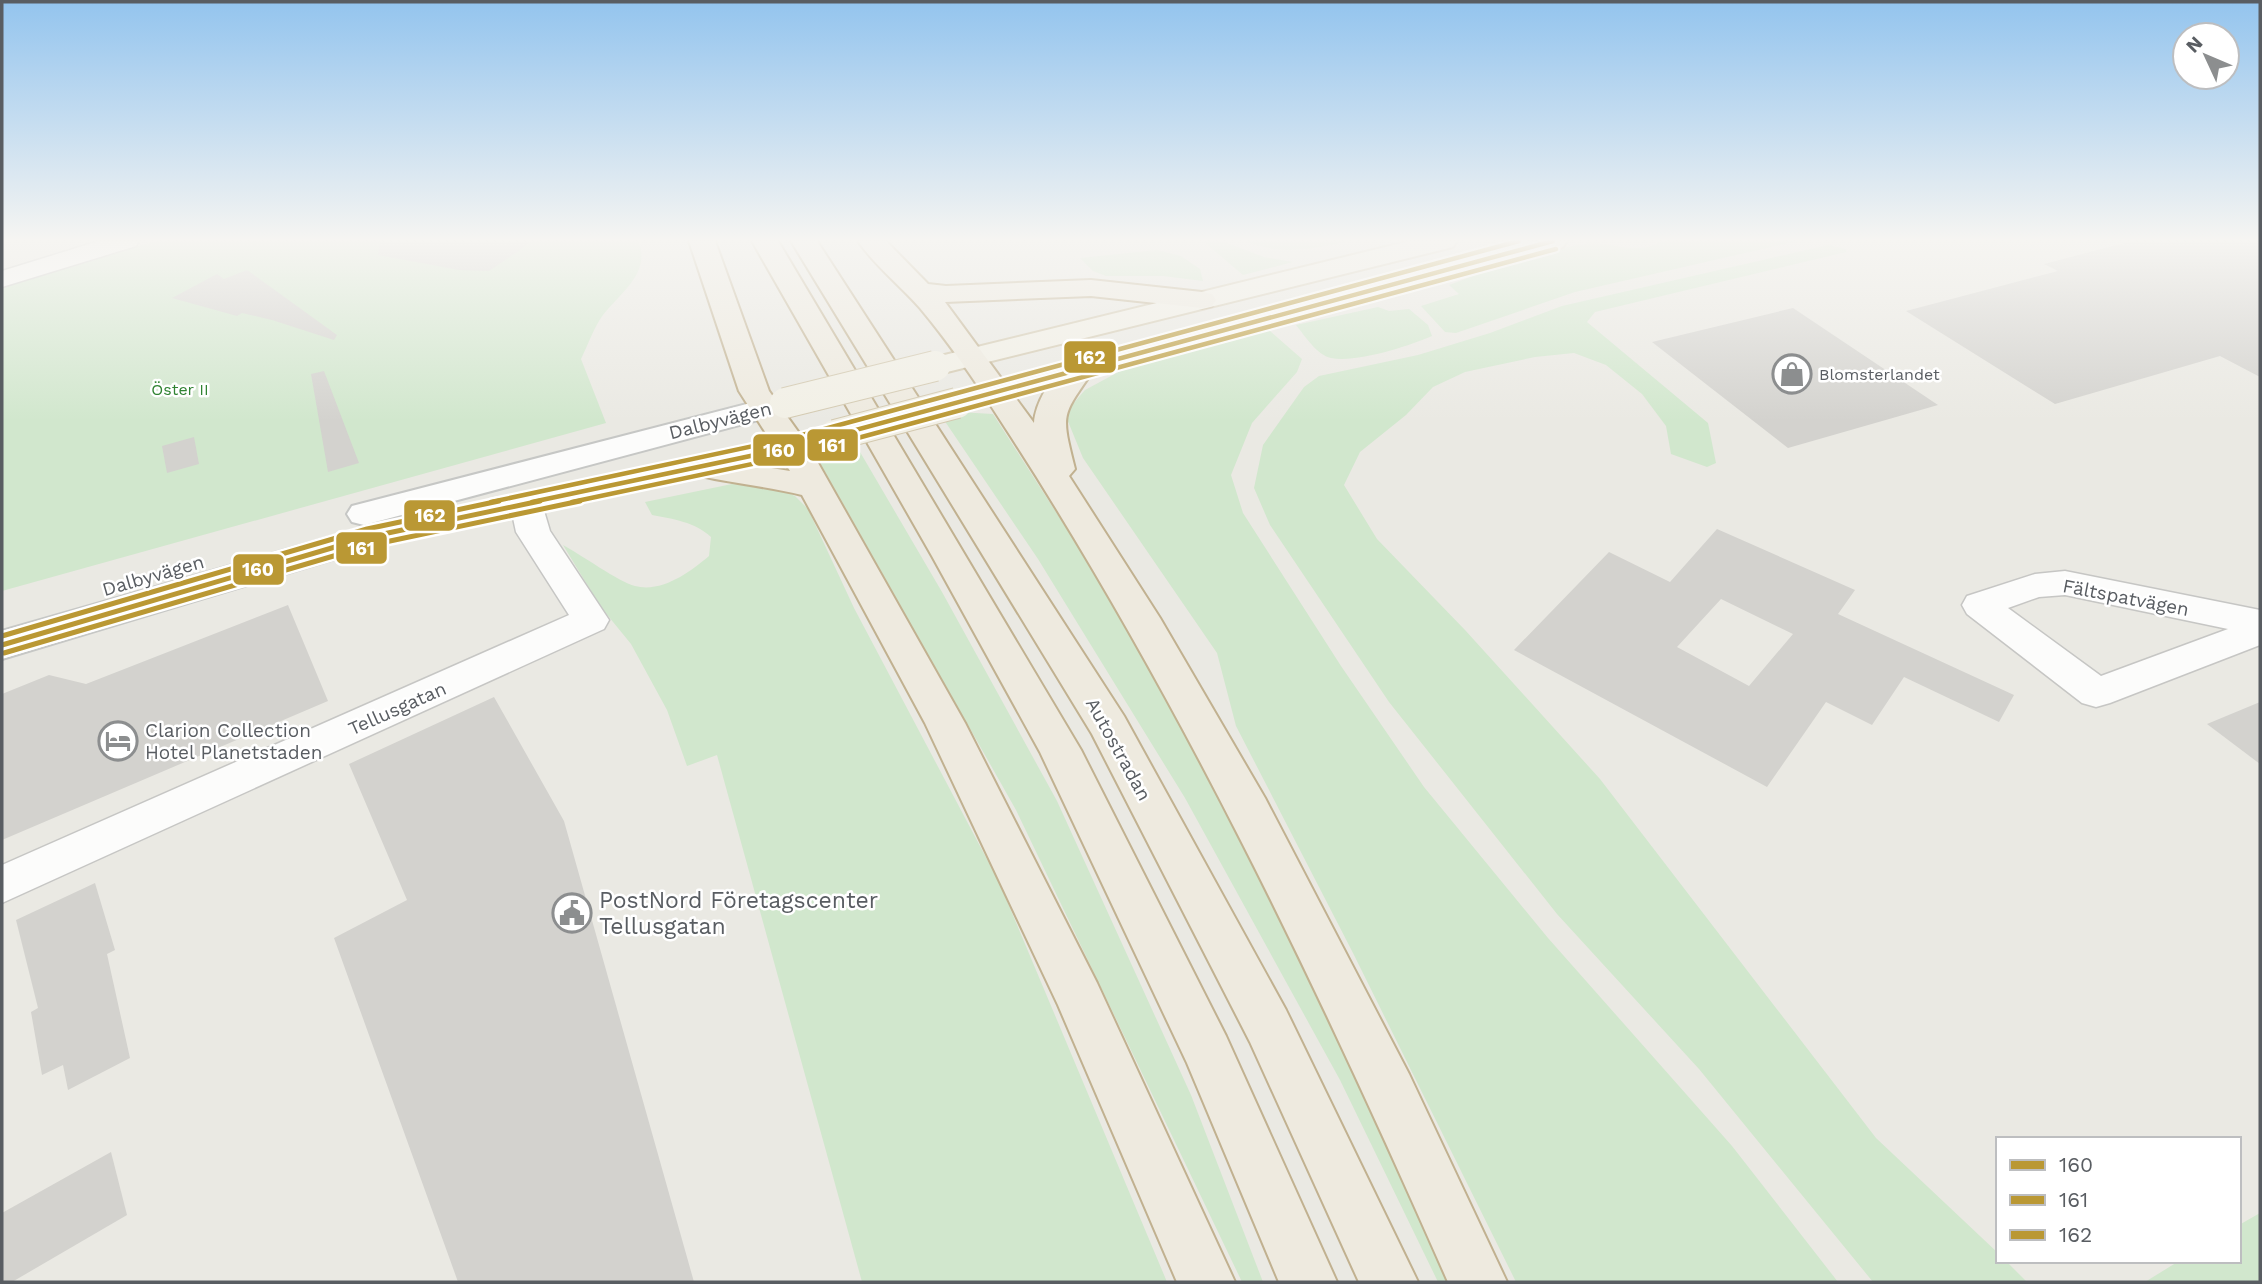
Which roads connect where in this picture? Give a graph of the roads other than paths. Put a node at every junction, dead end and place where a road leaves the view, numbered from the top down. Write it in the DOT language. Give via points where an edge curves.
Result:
graph roads {
  1 [pos="722,301"];
  2 [pos="800,301"];
  3 [pos="841,301"];
  4 [pos="927,301"];
  5 [pos="1198,301"];
  6 [pos="1335,301"];
  7 [pos="972,357"];
  8 [pos="1078,371"];
  9 [pos="997,392"];
  10 [pos="776,406"];
  11 [pos="793,447"];
  12 [pos="704,467"];
  13 [pos="814,487"];
  14 [pos="1065,495"];
  15 [pos="526,504"];
  16 [pos="2,619"];
  17 [pos="2260,623"];
  18 [pos="2260,631"];
  19 [pos="2,645"];
  20 [pos="2,885"];
  21 [pos="1206,1282"];
  22 [pos="1308,1282"];
  23 [pos="1389,1282"];
  24 [pos="1478,1282"];
  1 -- 10 [label="highway" via="749,379"];
  2 -- 22 [label="highway" via="1060,750 1208,1053"];
  3 -- 23 [label="highway, Autostradan" via="1108,727 1268,1026"];
  4 -- 7 [label="highway"];
  5 -- 7 [label="main road, Dalbyvägen"];
  6 -- 8 [label="main road, Dalbyvägen"];
  7 -- 9 [label="highway"];
  7 -- 10 [label="main road, Dalbyvägen, bridge"];
  8 -- 9 [label="main road, Dalbyvägen"];
  8 -- 14 [label="highway" via="1055,398 1048,419"];
  9 -- 11 [label="main road, Dalbyvägen, bridge"];
  9 -- 14 [label="highway"];
  10 -- 11 [label="highway"];
  10 -- 16 [label="main road, Dalbyvägen" via="417,499"];
  11 -- 12 [label="main road, Dalbyvägen"];
  11 -- 13 [label="highway"];
  12 -- 13 [label="highway"];
  12 -- 15 [label="main road, Dalbyvägen"];
  13 -- 21 [label="highway" via="939,711 1006,844"];
  14 -- 24 [label="highway" via="1142,617 1274,859"];
  15 -- 19 [label="main road, Dalbyvägen" via="369,537"];
  15 -- 20 [label="street, Tellusgatan" via="533,533 591,620"];
  17 -- 18 [label="street, Fältspatvägen" via="2065,583 2048,583 1980,605 2096,693"];
}
